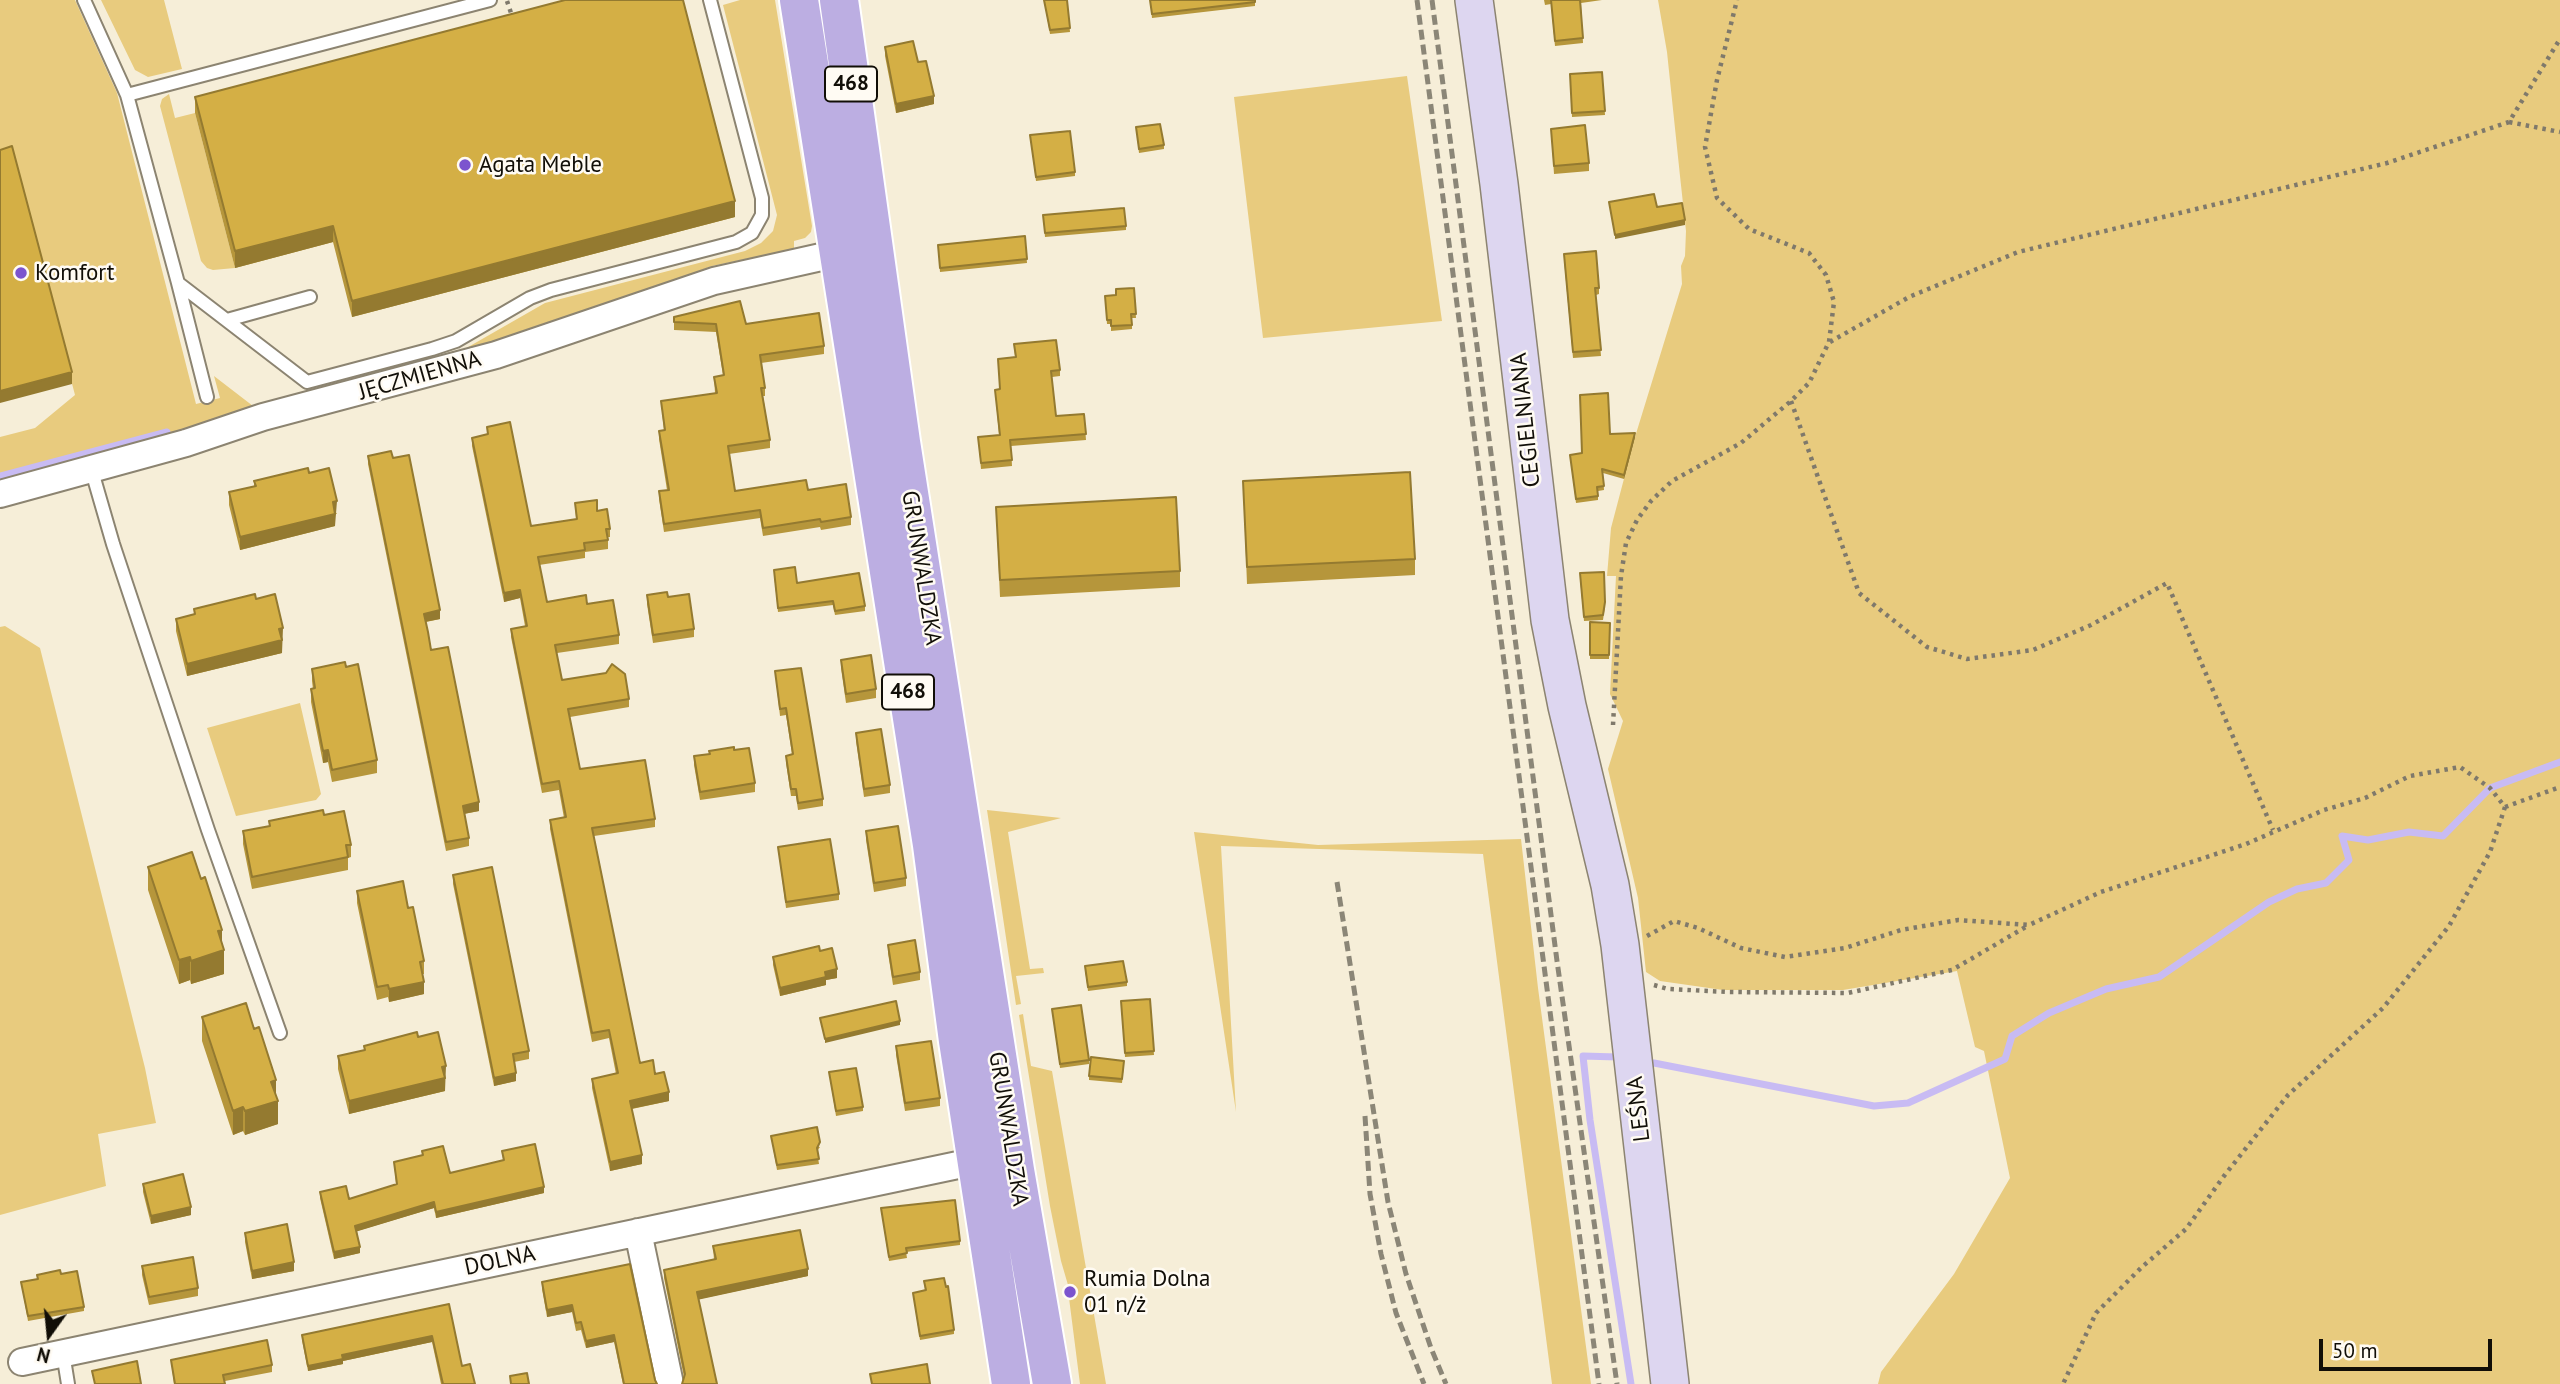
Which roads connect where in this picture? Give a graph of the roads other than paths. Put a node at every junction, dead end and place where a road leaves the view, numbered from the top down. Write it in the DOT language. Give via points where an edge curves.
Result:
graph roads {
  1 [pos="84,0"];
  2 [pos="490,0"];
  3 [pos="710,0"];
  4 [pos="799,0"];
  5 [pos="839,0"];
  6 [pos="1474,0"];
  7 [pos="127,94"];
  8 [pos="839,253"];
  9 [pos="178,283"];
  10 [pos="310,297"];
  11 [pos="227,320"];
  12 [pos="207,397"];
  13 [pos="90,468"];
  14 [pos="0,494"];
  15 [pos="1600,836"];
  16 [pos="280,1033"];
  17 [pos="977,1161"];
  18 [pos="638,1232"];
  19 [pos="64,1353"];
  20 [pos="22,1362"];
  21 [pos="68,1384"];
  22 [pos="670,1384"];
  23 [pos="1011,1384"];
  24 [pos="1052,1384"];
  25 [pos="1670,1384"];
  1 -- 7 [label="lane"];
  2 -- 7 [label="lane"];
  3 -- 11 [label="lane" via="762,198 762,215 752,233 736,242 551,290 456,341 307,382"];
  4 -- 8 [label="main road, GRUNWALDZKA / 468"];
  5 -- 24 [label="main road, GRUNWALDZKA / 468" via="880,302"];
  6 -- 15 [label="street, CEGIELNIANA" via="1550,620"];
  7 -- 9 [label="lane"];
  8 -- 13 [label="street, JĘCZMIENNA" via="714,281 496,355"];
  8 -- 17 [label="main road, GRUNWALDZKA / 468"];
  9 -- 11 [label="lane"];
  9 -- 12 [label="lane"];
  10 -- 11 [label="lane"];
  13 -- 14 [label="street, JĘCZMIENNA"];
  13 -- 16 [label="lane" via="203,817"];
  15 -- 25 [label="street, LEŚNA" via="1620,946"];
  17 -- 18 [label="street, DOLNA"];
  17 -- 23 [label="main road, GRUNWALDZKA / 468"];
  18 -- 19 [label="street, DOLNA"];
  18 -- 22 [label="street"];
  19 -- 20 [label="street, DOLNA"];
  19 -- 21 [label="lane"];
}
